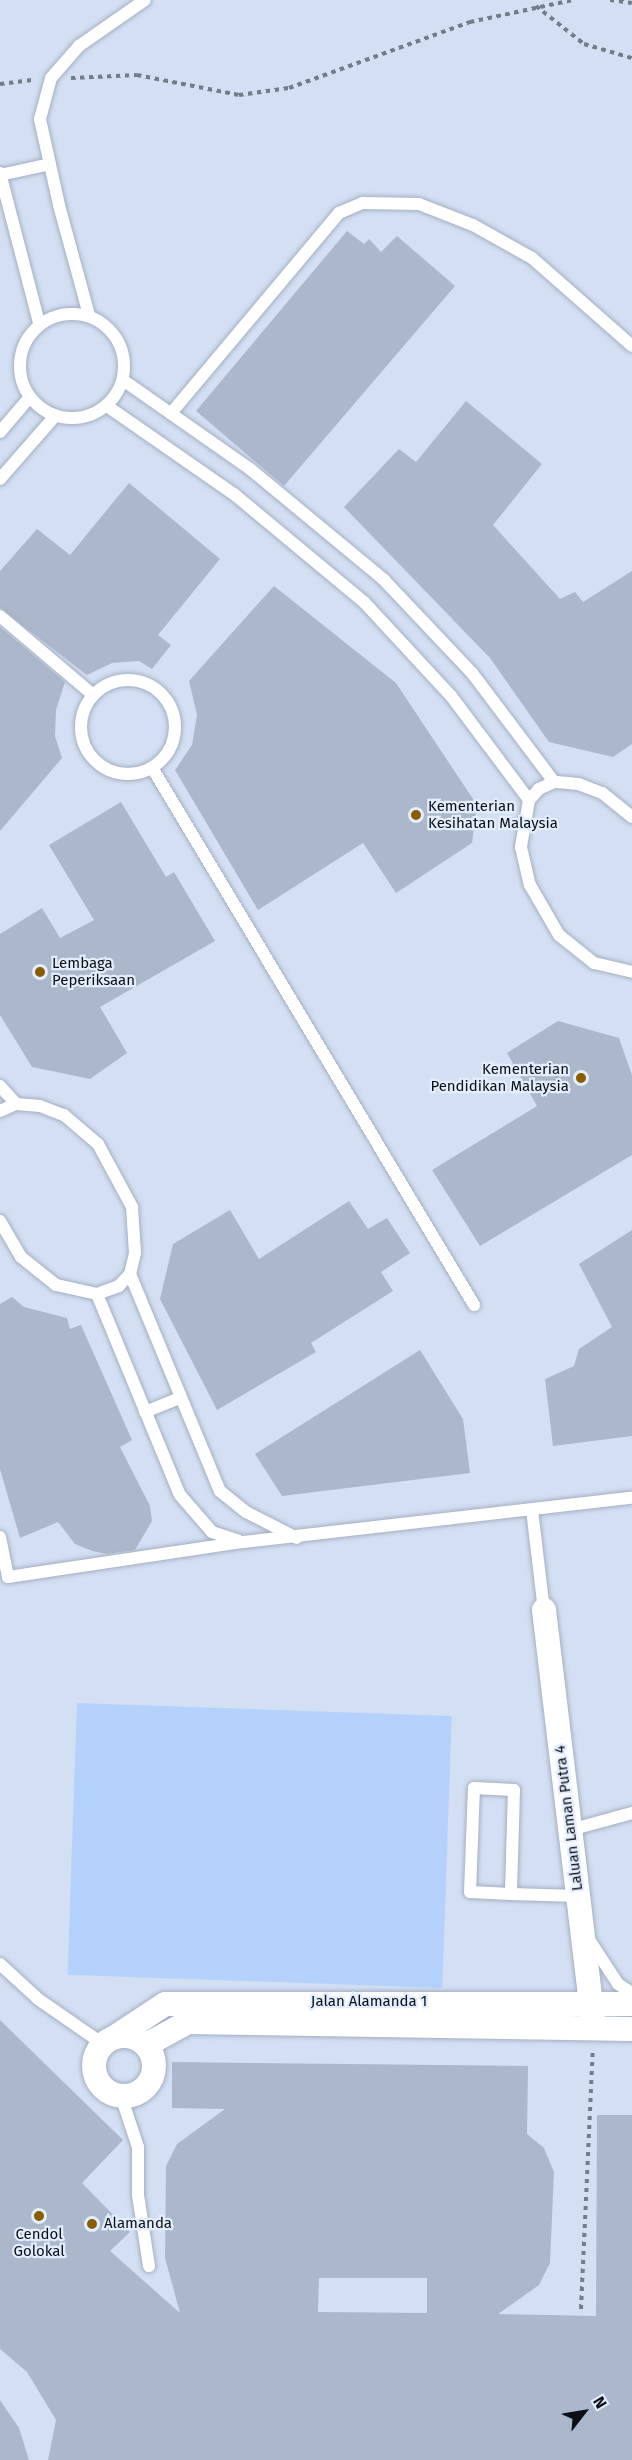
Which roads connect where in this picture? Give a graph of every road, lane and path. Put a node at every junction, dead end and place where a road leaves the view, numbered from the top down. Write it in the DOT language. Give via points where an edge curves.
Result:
graph roads {
  1 [pos="145,0"];
  2 [pos="573,0"];
  3 [pos="610,0"];
  4 [pos="632,3"];
  5 [pos="535,6"];
  6 [pos="632,58"];
  7 [pos="51,78"];
  8 [pos="0,84"];
  9 [pos="50,164"];
  10 [pos="0,174"];
  11 [pos="89,315"];
  12 [pos="39,323"];
  13 [pos="632,346"];
  14 [pos="123,380"];
  15 [pos="29,398"];
  16 [pos="107,406"];
  17 [pos="172,412"];
  18 [pos="55,416"];
  19 [pos="0,432"];
  20 [pos="0,479"];
  21 [pos="0,616"];
  22 [pos="92,694"];
  23 [pos="153,769"];
  24 [pos="554,782"];
  25 [pos="529,800"];
  26 [pos="632,817"];
  27 [pos="632,972"];
  28 [pos="0,1086"];
  29 [pos="16,1104"];
  30 [pos="0,1111"];
  31 [pos="0,1221"];
  32 [pos="130,1274"];
  33 [pos="97,1294"];
  34 [pos="474,1305"];
  35 [pos="180,1398"];
  36 [pos="145,1412"];
  37 [pos="632,1498"];
  38 [pos="532,1510"];
  39 [pos="0,1537"];
  40 [pos="299,1538"];
  41 [pos="243,1542"];
  42 [pos="544,1610"];
  43 [pos="632,1813"];
  44 [pos="570,1830"];
  45 [pos="511,1894"];
  46 [pos="578,1896"];
  47 [pos="581,1924"];
  48 [pos="0,1964"];
  49 [pos="632,1993"];
  50 [pos="632,2004"];
  51 [pos="592,2015"];
  52 [pos="632,2029"];
  53 [pos="109,2040"];
  54 [pos="146,2045"];
  55 [pos="121,2096"];
  56 [pos="149,2266"];
  57 [pos="581,2309"];
  1 -- 7 [label="lane" via="79,46"];
  2 -- 5 [label="path"];
  3 -- 4 [label="path"];
  5 -- 6 [label="path" via="584,44"];
  5 -- 7 [label="path" via="471,22 289,88 239,95 137,75"];
  7 -- 8 [label="path"];
  7 -- 9 [label="lane" via="40,119"];
  9 -- 10 [label="lane"];
  9 -- 11 [label="lane"];
  10 -- 12 [label="lane"];
  11 -- 12 [label="lane" via="63,313"];
  11 -- 14 [label="lane" via="112,330 124,354"];
  12 -- 15 [label="lane" via="22,345 19,372"];
  13 -- 17 [label="lane" via="532,258 473,225 419,204 363,203 339,213"];
  14 -- 16 [label="lane"];
  14 -- 17 [label="lane"];
  15 -- 18 [label="lane"];
  15 -- 19 [label="lane"];
  16 -- 18 [label="lane" via="91,416"];
  16 -- 25 [label="lane" via="235,495 364,602 451,696"];
  17 -- 24 [label="lane" via="250,469 384,580 472,673"];
  18 -- 20 [label="lane"];
  21 -- 22 [label="lane"];
  22 -- 23 [label="lane" via="81,715 81,737 94,762 115,774 130,776"];
  22 -- 23 [label="lane" via="113,681 137,680 158,689 174,712 176,735 164,760"];
  23 -- 34 [label="lane"];
  24 -- 25 [label="lane" via="539,789"];
  24 -- 26 [label="lane" via="579,784 602,793"];
  25 -- 27 [label="lane" via="522,823 524,869 560,935 594,963"];
  28 -- 29 [label="lane"];
  29 -- 30 [label="lane"];
  29 -- 32 [label="lane" via="40,1106 64,1115 98,1144 132,1207 135,1252"];
  31 -- 33 [label="lane" via="34,1271 56,1285"];
  32 -- 33 [label="lane" via="119,1286"];
  32 -- 35 [label="lane"];
  33 -- 36 [label="lane"];
  35 -- 36 [label="lane"];
  35 -- 40 [label="lane" via="220,1491 246,1512"];
  36 -- 41 [label="lane" via="180,1495 212,1532"];
  37 -- 38 [label="lane"];
  38 -- 40 [label="lane"];
  38 -- 42 [label="lane"];
  39 -- 41 [label="lane" via="8,1576"];
  40 -- 41 [label="lane"];
  42 -- 44 [label="street, Laluan Laman Putra 4"];
  43 -- 44 [label="lane"];
  44 -- 46 [label="street, Laluan Laman Putra 4"];
  45 -- 45 [label="lane" via="470,1892 474,1788 514,1790"];
  45 -- 46 [label="lane"];
  46 -- 47 [label="street, Laluan Laman Putra 4"];
  47 -- 49 [label="lane" via="618,1984"];
  47 -- 51 [label="street, Laluan Laman Putra 4"];
  48 -- 53 [label="lane" via="38,1999"];
  50 -- 51 [label="street, Jalan Alamanda 1"];
  51 -- 52 [label="street, Jalan Alamanda 1"];
  51 -- 53 [label="street, Jalan Alamanda 1" via="165,2004"];
  51 -- 54 [label="street, Jalan Alamanda 1" via="188,2022"];
  51 -- 57 [label="path"];
  53 -- 54 [label="street" via="132,2037"];
  53 -- 55 [label="street" via="96,2055 98,2081 108,2092"];
  54 -- 55 [label="street" via="153,2058 154,2072 147,2086 135,2094"];
  55 -- 56 [label="lane" via="138,2147 140,2213"];
}
